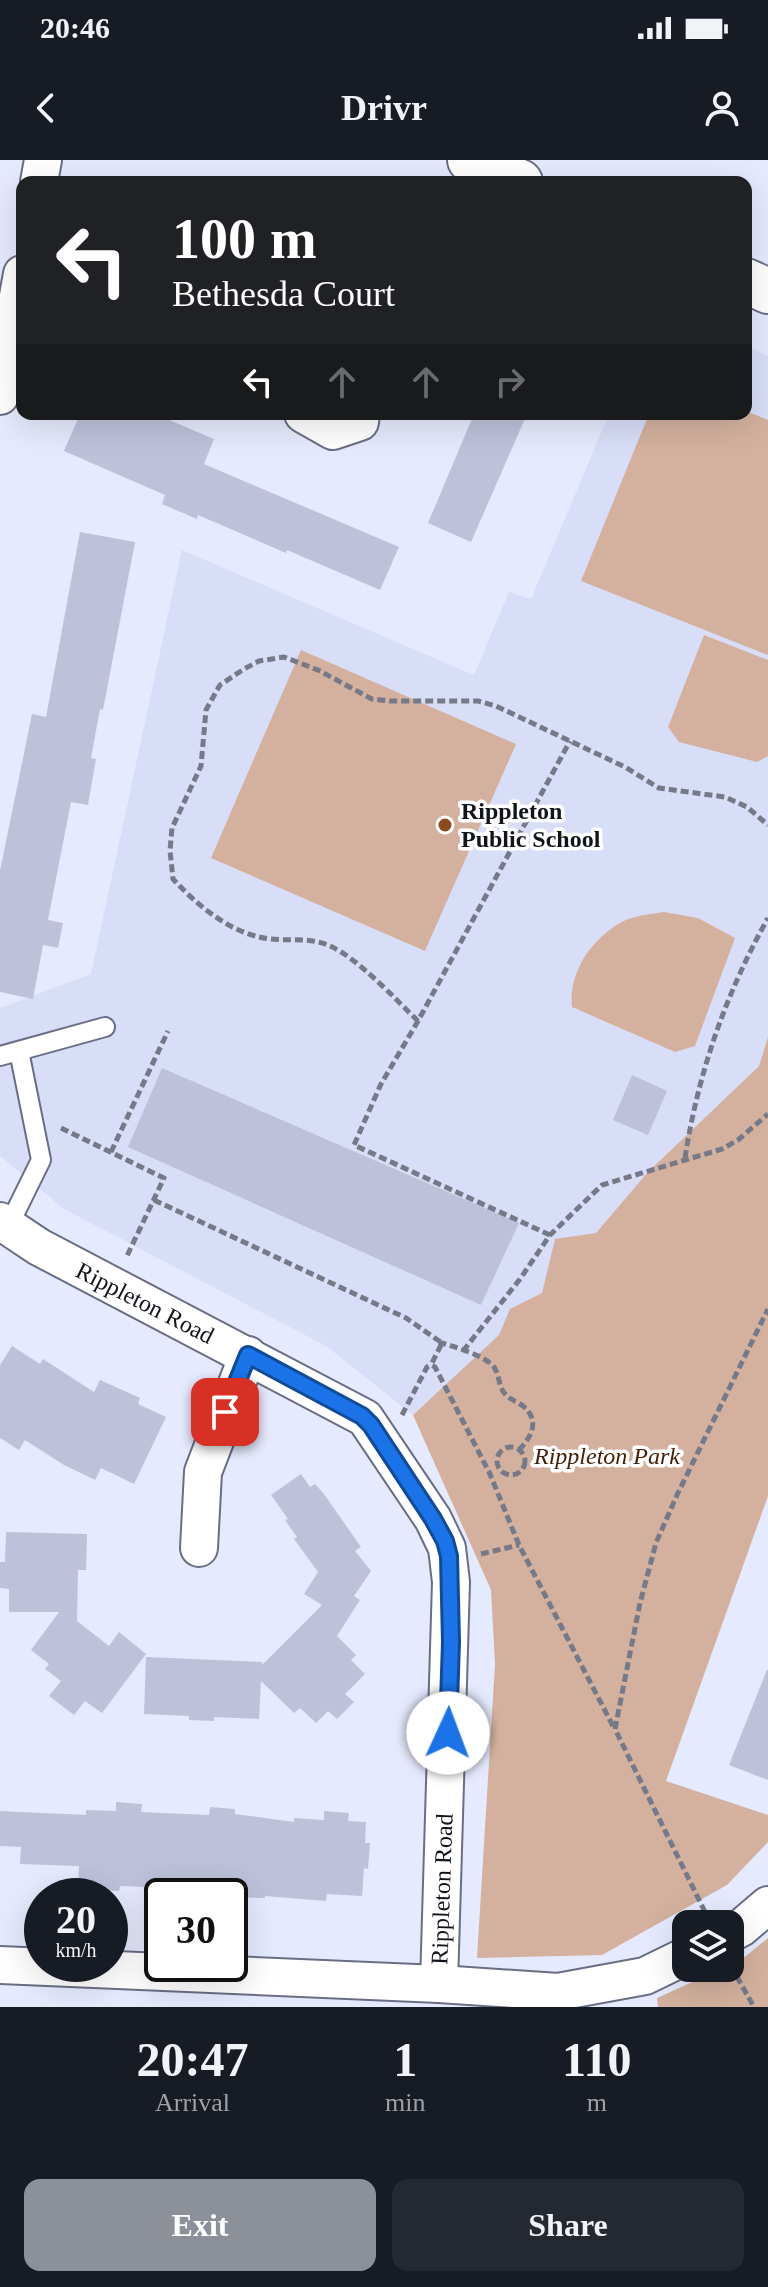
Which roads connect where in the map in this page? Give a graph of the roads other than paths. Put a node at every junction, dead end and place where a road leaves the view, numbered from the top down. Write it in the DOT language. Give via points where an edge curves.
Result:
graph roads {
  1 [pos="470,160"];
  2 [pos="506,176"];
  3 [pos="16,309"];
  4 [pos="0,396"];
  5 [pos="314,420"];
  6 [pos="360,420"];
  7 [pos="105,1027"];
  8 [pos="19,1051"];
  9 [pos="0,1056"];
  10 [pos="4,1224"];
  11 [pos="248,1355"];
  12 [pos="199,1548"];
  13 [pos="768,1905"];
  14 [pos="744,1925"];
  15 [pos="672,1963"];
  16 [pos="0,1965"];
  17 [pos="439,1984"];
  1 -- 2 [label="main road"];
  3 -- 4 [label="street"];
  5 -- 6 [label="street" via="333,431"];
  7 -- 8 [label="lane"];
  8 -- 9 [label="lane"];
  8 -- 10 [label="lane" via="41,1160"];
  10 -- 11 [label="street, Rippleton Road"];
  11 -- 12 [label="street" via="203,1472"];
  11 -- 17 [label="street, Rippleton Road" via="365,1418 447,1548 451,1657"];
  13 -- 14 [label="street"];
  15 -- 17 [label="street" via="645,1976 558,1992"];
  16 -- 17 [label="street"];
}
